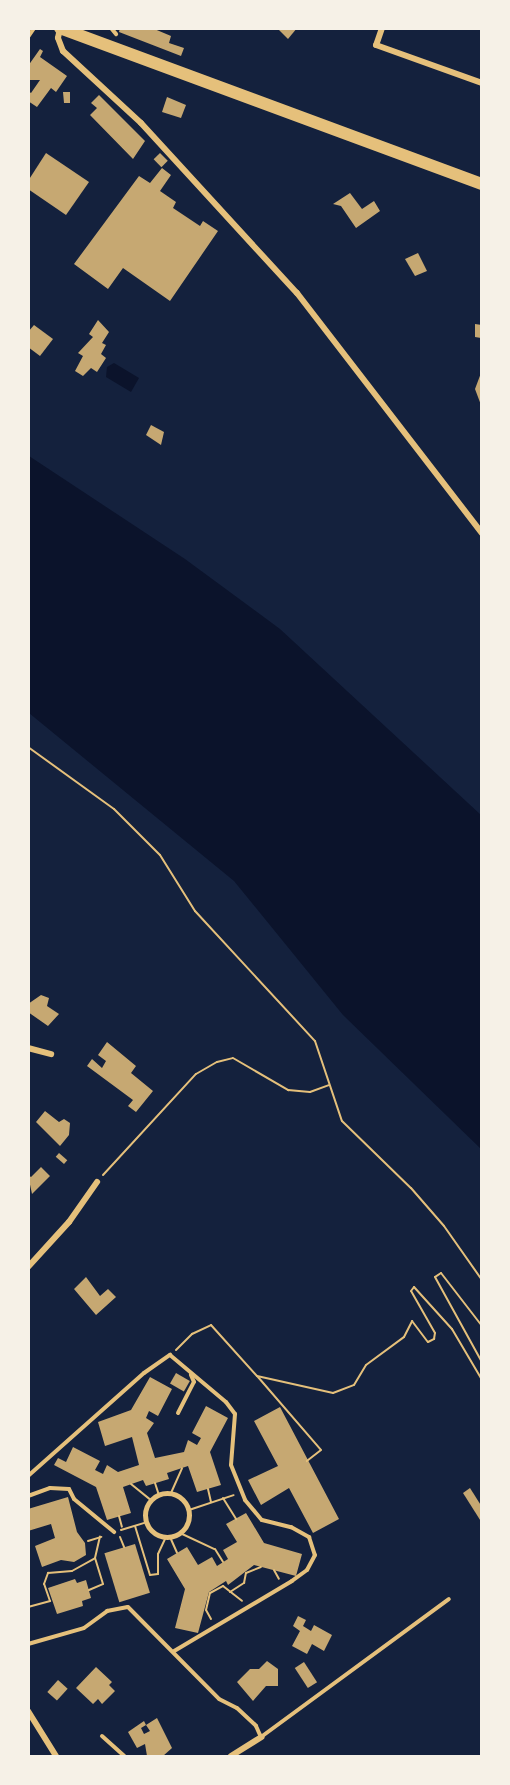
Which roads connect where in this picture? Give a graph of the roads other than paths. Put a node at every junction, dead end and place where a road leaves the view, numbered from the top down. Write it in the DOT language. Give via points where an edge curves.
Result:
graph roads {
  1 [pos="34,28"];
  2 [pos="60,28"];
  3 [pos="111,28"];
  4 [pos="382,28"];
  5 [pos="116,34"];
  6 [pos="28,37"];
  7 [pos="482,83"];
  8 [pos="482,184"];
  9 [pos="482,533"];
  10 [pos="28,1048"];
  11 [pos="51,1054"];
  12 [pos="97,1182"];
  13 [pos="28,1267"];
  14 [pos="189,1372"];
  15 [pos="178,1413"];
  16 [pos="28,1476"];
  17 [pos="28,1496"];
  18 [pos="116,1532"];
  19 [pos="180,1533"];
  20 [pos="449,1599"];
  21 [pos="28,1644"];
  22 [pos="174,1651"];
  23 [pos="28,1711"];
  24 [pos="102,1736"];
  25 [pos="261,1737"];
  26 [pos="56,1756"];
  27 [pos="124,1756"];
  28 [pos="231,1756"];
  1 -- 6 [label="lane"];
  2 -- 8 [label="main road"];
  2 -- 9 [label="street" via="58,39 63,51 141,123 297,293"];
  3 -- 5 [label="lane"];
  4 -- 7 [label="street" via="376,45"];
  10 -- 11 [label="street"];
  12 -- 13 [label="street" via="69,1222"];
  14 -- 15 [label="lane" via="194,1382"];
  14 -- 16 [label="lane" via="170,1355 144,1373"];
  14 -- 22 [label="lane" via="235,1414 231,1465 242,1492 262,1520 291,1527 309,1538 315,1555 308,1570"];
  17 -- 18 [label="lane" via="50,1488 69,1489 74,1499"];
  19 -- 19 [label="street" via="188,1523 189,1510 183,1500 171,1493 151,1500 145,1513 148,1525 168,1537"];
  20 -- 25 [label="lane"];
  21 -- 22 [label="lane" via="84,1628 107,1611 128,1607"];
  22 -- 25 [label="lane" via="219,1699 237,1708 256,1726"];
  23 -- 26 [label="street"];
  24 -- 27 [label="lane"];
  25 -- 28 [label="street"];
}
